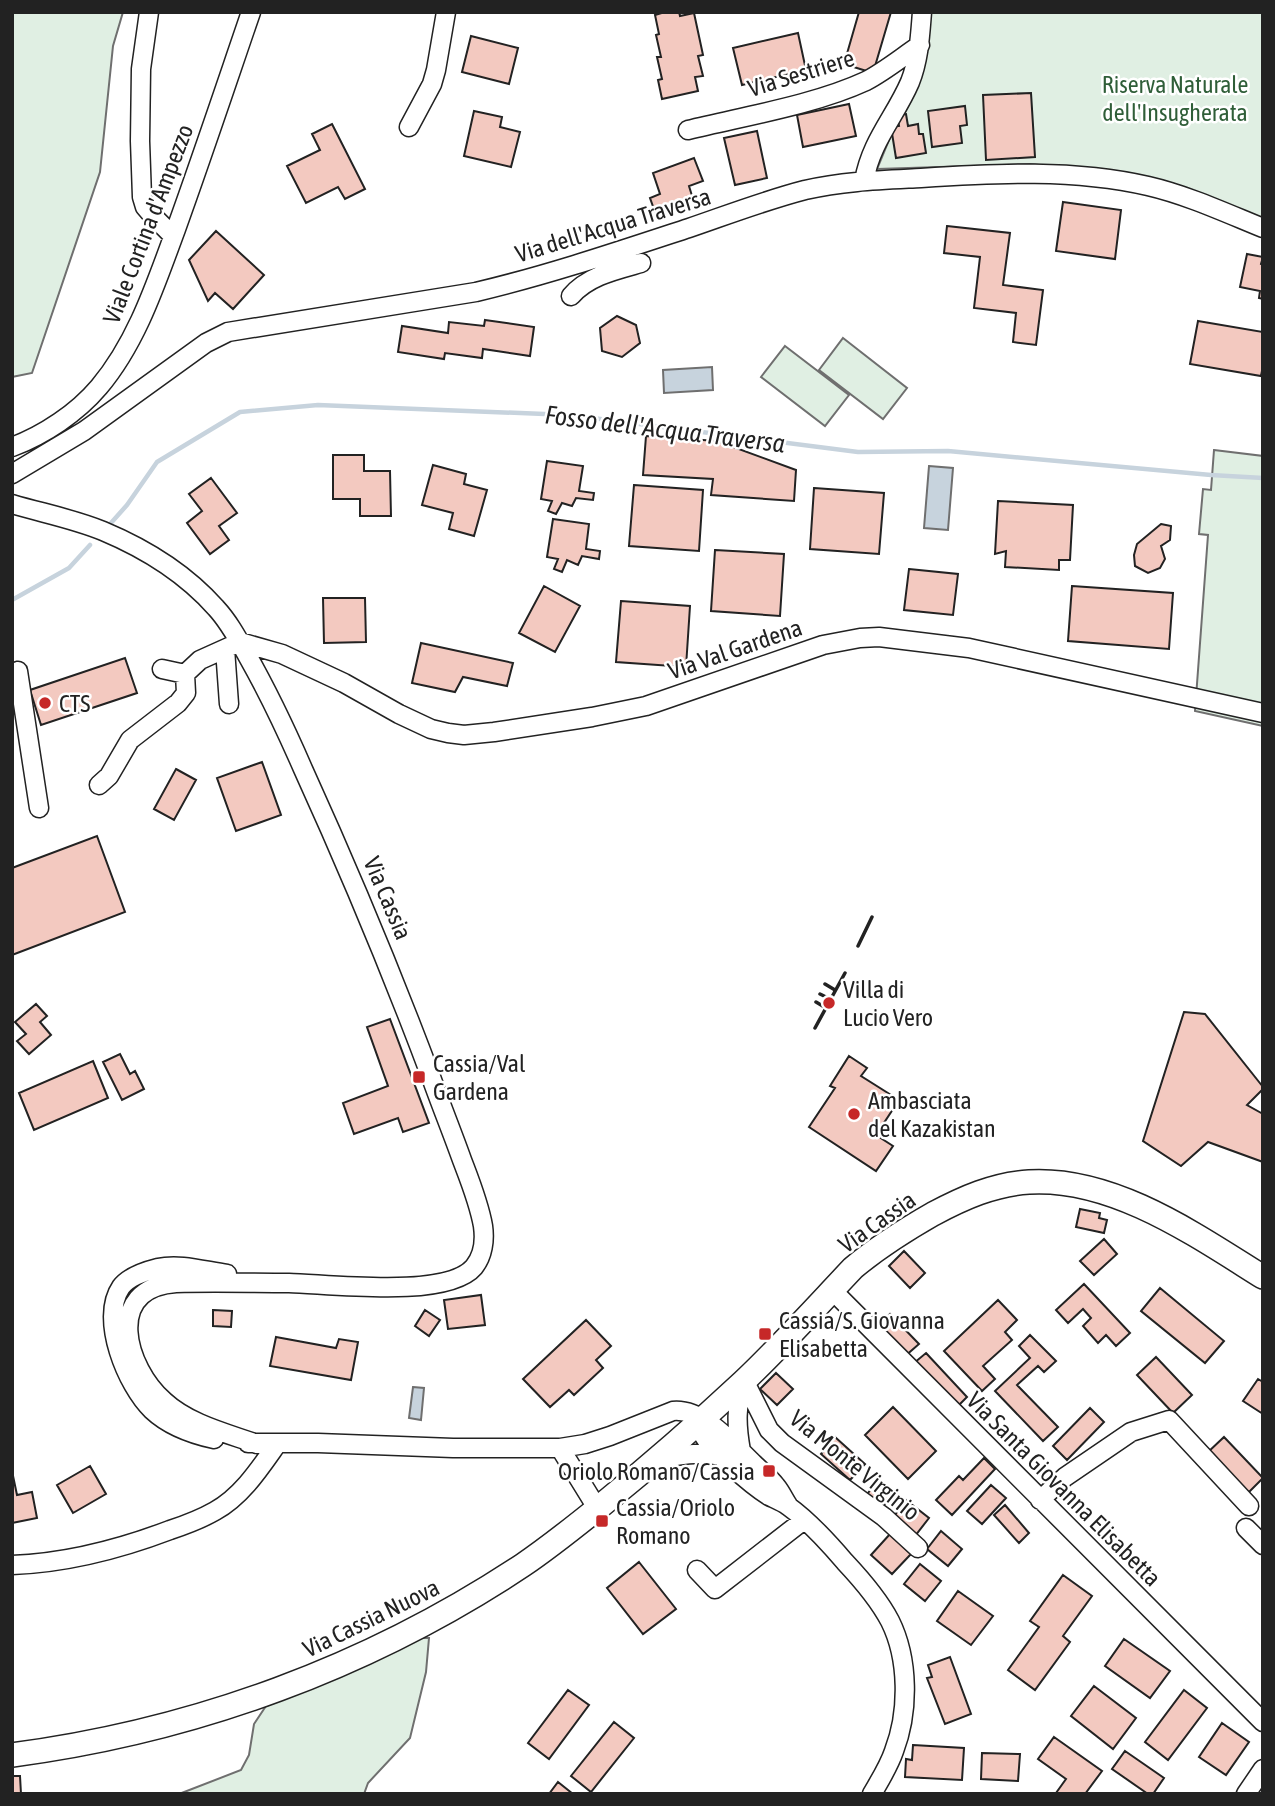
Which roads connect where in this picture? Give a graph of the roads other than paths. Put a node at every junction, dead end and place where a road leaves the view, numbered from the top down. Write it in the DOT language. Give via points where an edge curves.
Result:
graph roads {
  1 [pos="149,12"];
  2 [pos="251,12"];
  3 [pos="446,12"];
  4 [pos="922,12"];
  5 [pos="920,45"];
  6 [pos="409,127"];
  7 [pos="688,130"];
  8 [pos="864,181"];
  9 [pos="1263,228"];
  10 [pos="173,236"];
  11 [pos="592,259"];
  12 [pos="640,263"];
  13 [pos="599,276"];
  14 [pos="571,296"];
  15 [pos="12,447"];
  16 [pos="12,474"];
  17 [pos="12,504"];
  18 [pos="232,645"];
  19 [pos="162,669"];
  20 [pos="18,671"];
  21 [pos="185,674"];
  22 [pos="229,704"];
  23 [pos="1263,713"];
  24 [pos="99,785"];
  25 [pos="39,808"];
  26 [pos="1263,1277"];
  27 [pos="832,1290"];
  28 [pos="744,1381"];
  29 [pos="701,1419"];
  30 [pos="277,1444"];
  31 [pos="560,1448"];
  32 [pos="741,1451"];
  33 [pos="722,1456"];
  34 [pos="655,1462"];
  35 [pos="1040,1500"];
  36 [pos="788,1505"];
  37 [pos="1249,1506"];
  38 [pos="597,1508"];
  39 [pos="804,1520"];
  40 [pos="1246,1528"];
  41 [pos="1263,1545"];
  42 [pos="918,1548"];
  43 [pos="12,1565"];
  44 [pos="697,1570"];
  45 [pos="1263,1721"];
  46 [pos="12,1755"];
  47 [pos="1263,1769"];
  48 [pos="872,1794"];
  49 [pos="1245,1794"];
  1 -- 10 [label="street" via="142,69 142,197 145,207"];
  2 -- 10 [label="street, Viale Cortina d'Ampezzo"];
  3 -- 6 [label="street" via="436,70"];
  4 -- 5 [label="street"];
  5 -- 7 [label="street, Via Sestriere" via="878,74 830,95"];
  5 -- 8 [label="street" via="910,81 874,147"];
  8 -- 9 [label="street, Via dell'Acqua Traversa" via="1005,173 1106,179 1158,189"];
  8 -- 11 [label="street, Via dell'Acqua Traversa" via="785,196"];
  10 -- 15 [label="street, Viale Cortina d'Ampezzo" via="146,306 104,380 60,421"];
  11 -- 13 [label="street"];
  11 -- 16 [label="street, Via dell'Acqua Traversa" via="475,292 228,332 84,431"];
  12 -- 13 [label="street"];
  13 -- 14 [label="street"];
  17 -- 18 [label="street, Via Cassia" via="103,531 160,560 220,612"];
  18 -- 21 [label="street" via="200,660"];
  18 -- 22 [label="street"];
  18 -- 23 [label="street, Via Val Gardena" via="282,654 399,715 432,729 464,735 646,706 823,645 879,637 969,648"];
  18 -- 30 [label="street, Via Cassia" via="281,720 358,891 421,1049 484,1231 477,1263 468,1273 441,1283 398,1287 293,1283 162,1267 126,1282 114,1305 117,1345 127,1373 154,1412 190,1433"];
  19 -- 21 [label="street"];
  20 -- 25 [label="street"];
  21 -- 24 [label="street" via="186,693 130,740"];
  26 -- 27 [label="main road, Via Cassia" via="1119,1197 1060,1182 1028,1182 981,1192 917,1223 863,1260"];
  27 -- 28 [label="main road, Via Cassia"];
  27 -- 35 [label="street, Via Santa Giovanna Elisabetta"];
  28 -- 29 [label="main road, Via Cassia"];
  28 -- 32 [label="street" via="737,1410"];
  28 -- 42 [label="street, Via Monte Virginio" via="769,1430 782,1443 884,1517"];
  29 -- 31 [label="street, Via Cassia" via="673,1411 610,1436"];
  29 -- 32 [label="street"];
  29 -- 33 [label="street" via="703,1433"];
  29 -- 34 [label="main road, Via Cassia Nuova"];
  30 -- 31 [label="street, Via Cassia"];
  30 -- 43 [label="street" via="240,1492 217,1511 111,1550"];
  31 -- 38 [label="street"];
  32 -- 36 [label="street"];
  33 -- 34 [label="street" via="689,1454"];
  33 -- 36 [label="street" via="753,1484"];
  34 -- 38 [label="main road, Via Cassia Nuova"];
  35 -- 37 [label="street" via="1131,1432 1169,1420"];
  35 -- 45 [label="street, Via Santa Giovanna Elisabetta"];
  36 -- 39 [label="street"];
  38 -- 46 [label="main road, Via Cassia Nuova" via="499,1580 323,1673 168,1726"];
  39 -- 44 [label="street" via="715,1589"];
  39 -- 48 [label="street" via="858,1577 896,1634 904,1684 901,1727 894,1752"];
  40 -- 41 [label="street"];
  47 -- 49 [label="street"];
}
